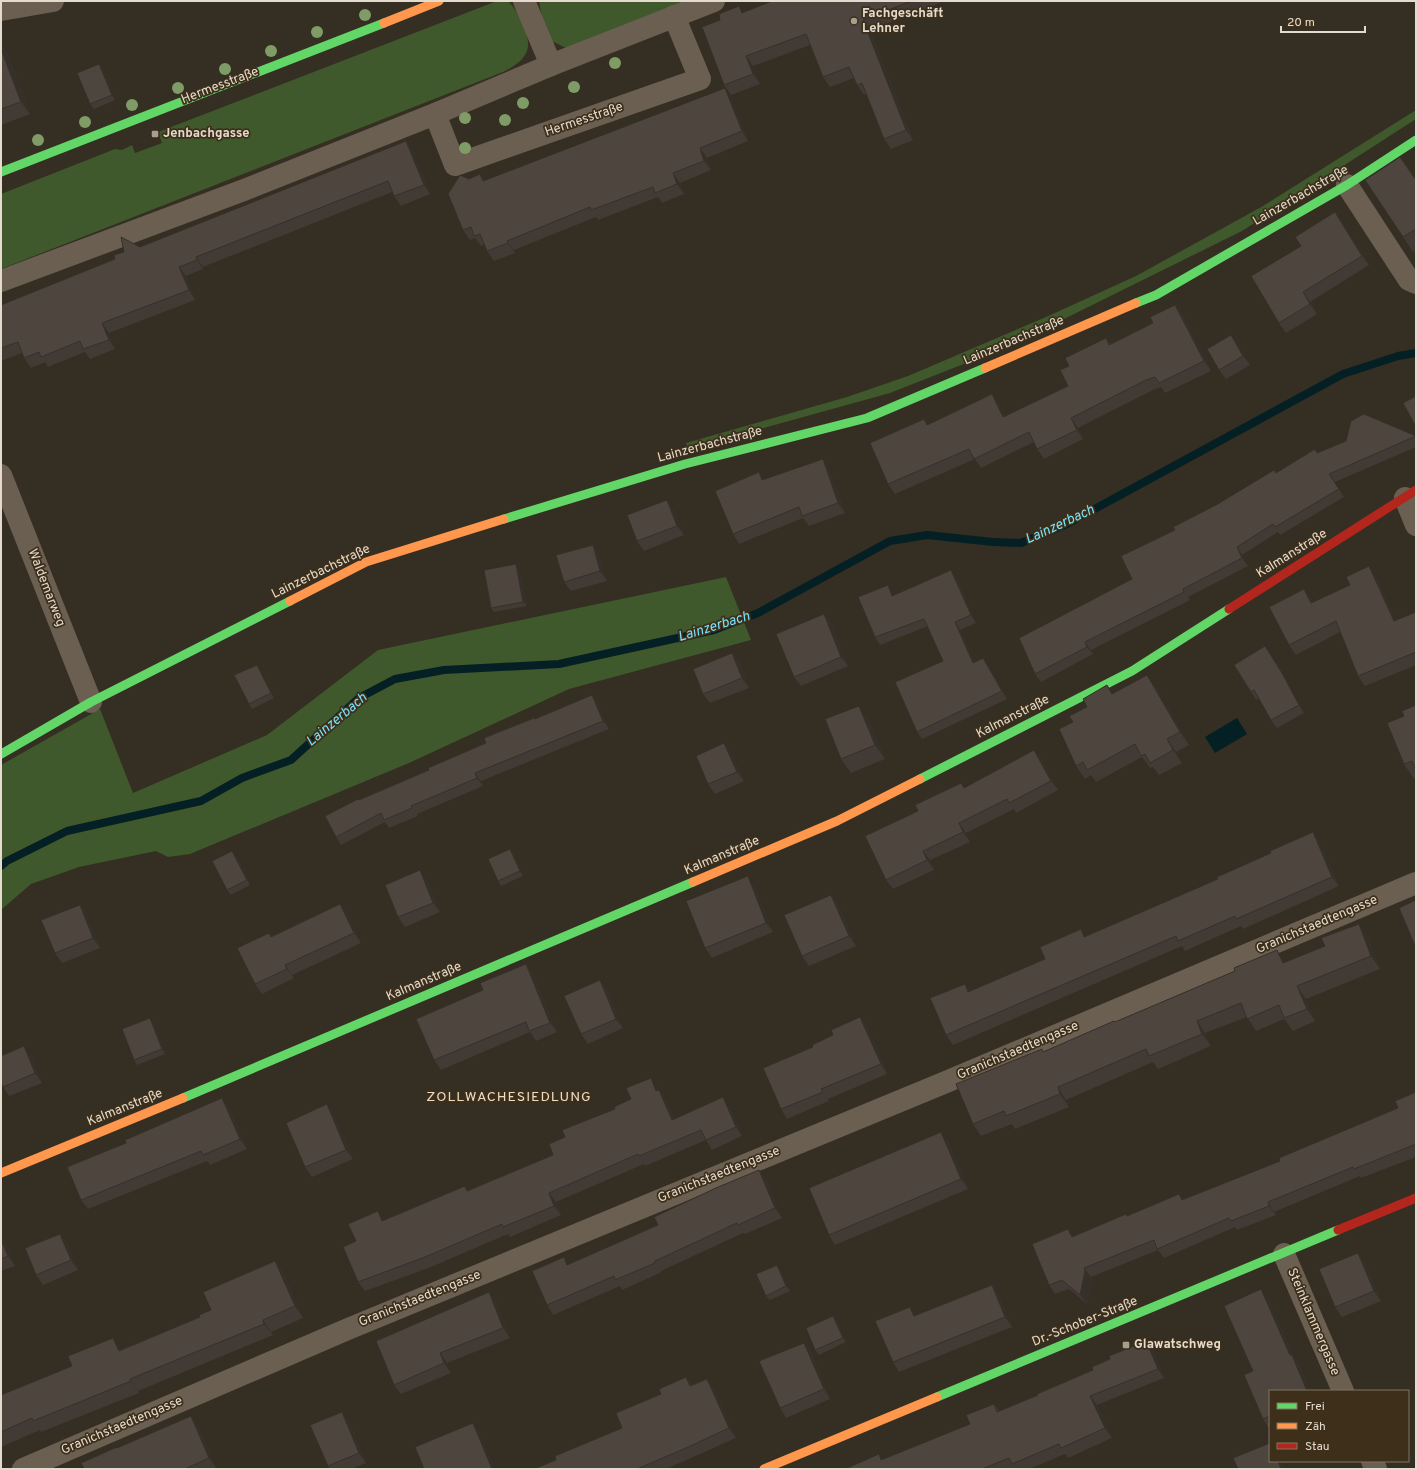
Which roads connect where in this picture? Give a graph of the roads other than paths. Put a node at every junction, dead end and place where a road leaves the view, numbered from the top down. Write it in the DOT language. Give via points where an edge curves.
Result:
graph roads {
  1 [pos="53,1"];
  2 [pos="439,1"];
  3 [pos="524,1"];
  4 [pos="714,1"];
  5 [pos="1,10"];
  6 [pos="674,16"];
  7 [pos="551,65"];
  8 [pos="435,114"];
  9 [pos="1416,140"];
  10 [pos="1,172"];
  11 [pos="1347,185"];
  12 [pos="1,281"];
  13 [pos="1416,283"];
  14 [pos="1,474"];
  15 [pos="1410,494"];
  16 [pos="1416,525"];
  17 [pos="90,702"];
  18 [pos="1,754"];
  19 [pos="1416,883"];
  20 [pos="1,1173"];
  21 [pos="1416,1198"];
  22 [pos="1284,1254"];
  23 [pos="1342,1390"];
  24 [pos="22,1469"];
  25 [pos="764,1469"];
  1 -- 5 [label="street"];
  2 -- 10 [label="street, Hermesstraße"];
  3 -- 7 [label="street"];
  4 -- 6 [label="street"];
  6 -- 7 [label="street"];
  6 -- 8 [label="street, Hermesstraße" via="700,79 455,165"];
  7 -- 8 [label="street"];
  8 -- 12 [label="street" via="244,190"];
  9 -- 11 [label="street, Lainzerbachstraße"];
  11 -- 13 [label="street" via="1409,280"];
  11 -- 17 [label="street, Lainzerbachstraße" via="1156,295 867,418 685,464 366,562"];
  14 -- 17 [label="street, Waldemarweg"];
  15 -- 16 [label="street"];
  15 -- 20 [label="street, Kalmanstraße" via="1132,671 837,821 237,1076"];
  17 -- 18 [label="street, Lainzerbachstraße"];
  19 -- 24 [label="street, Granichstaedtengasse" via="938,1085 348,1329"];
  21 -- 22 [label="street, Dr.-Schober-Straße"];
  22 -- 23 [label="street, Steinklammergasse"];
  22 -- 25 [label="street, Dr.-Schober-Straße"];
}
